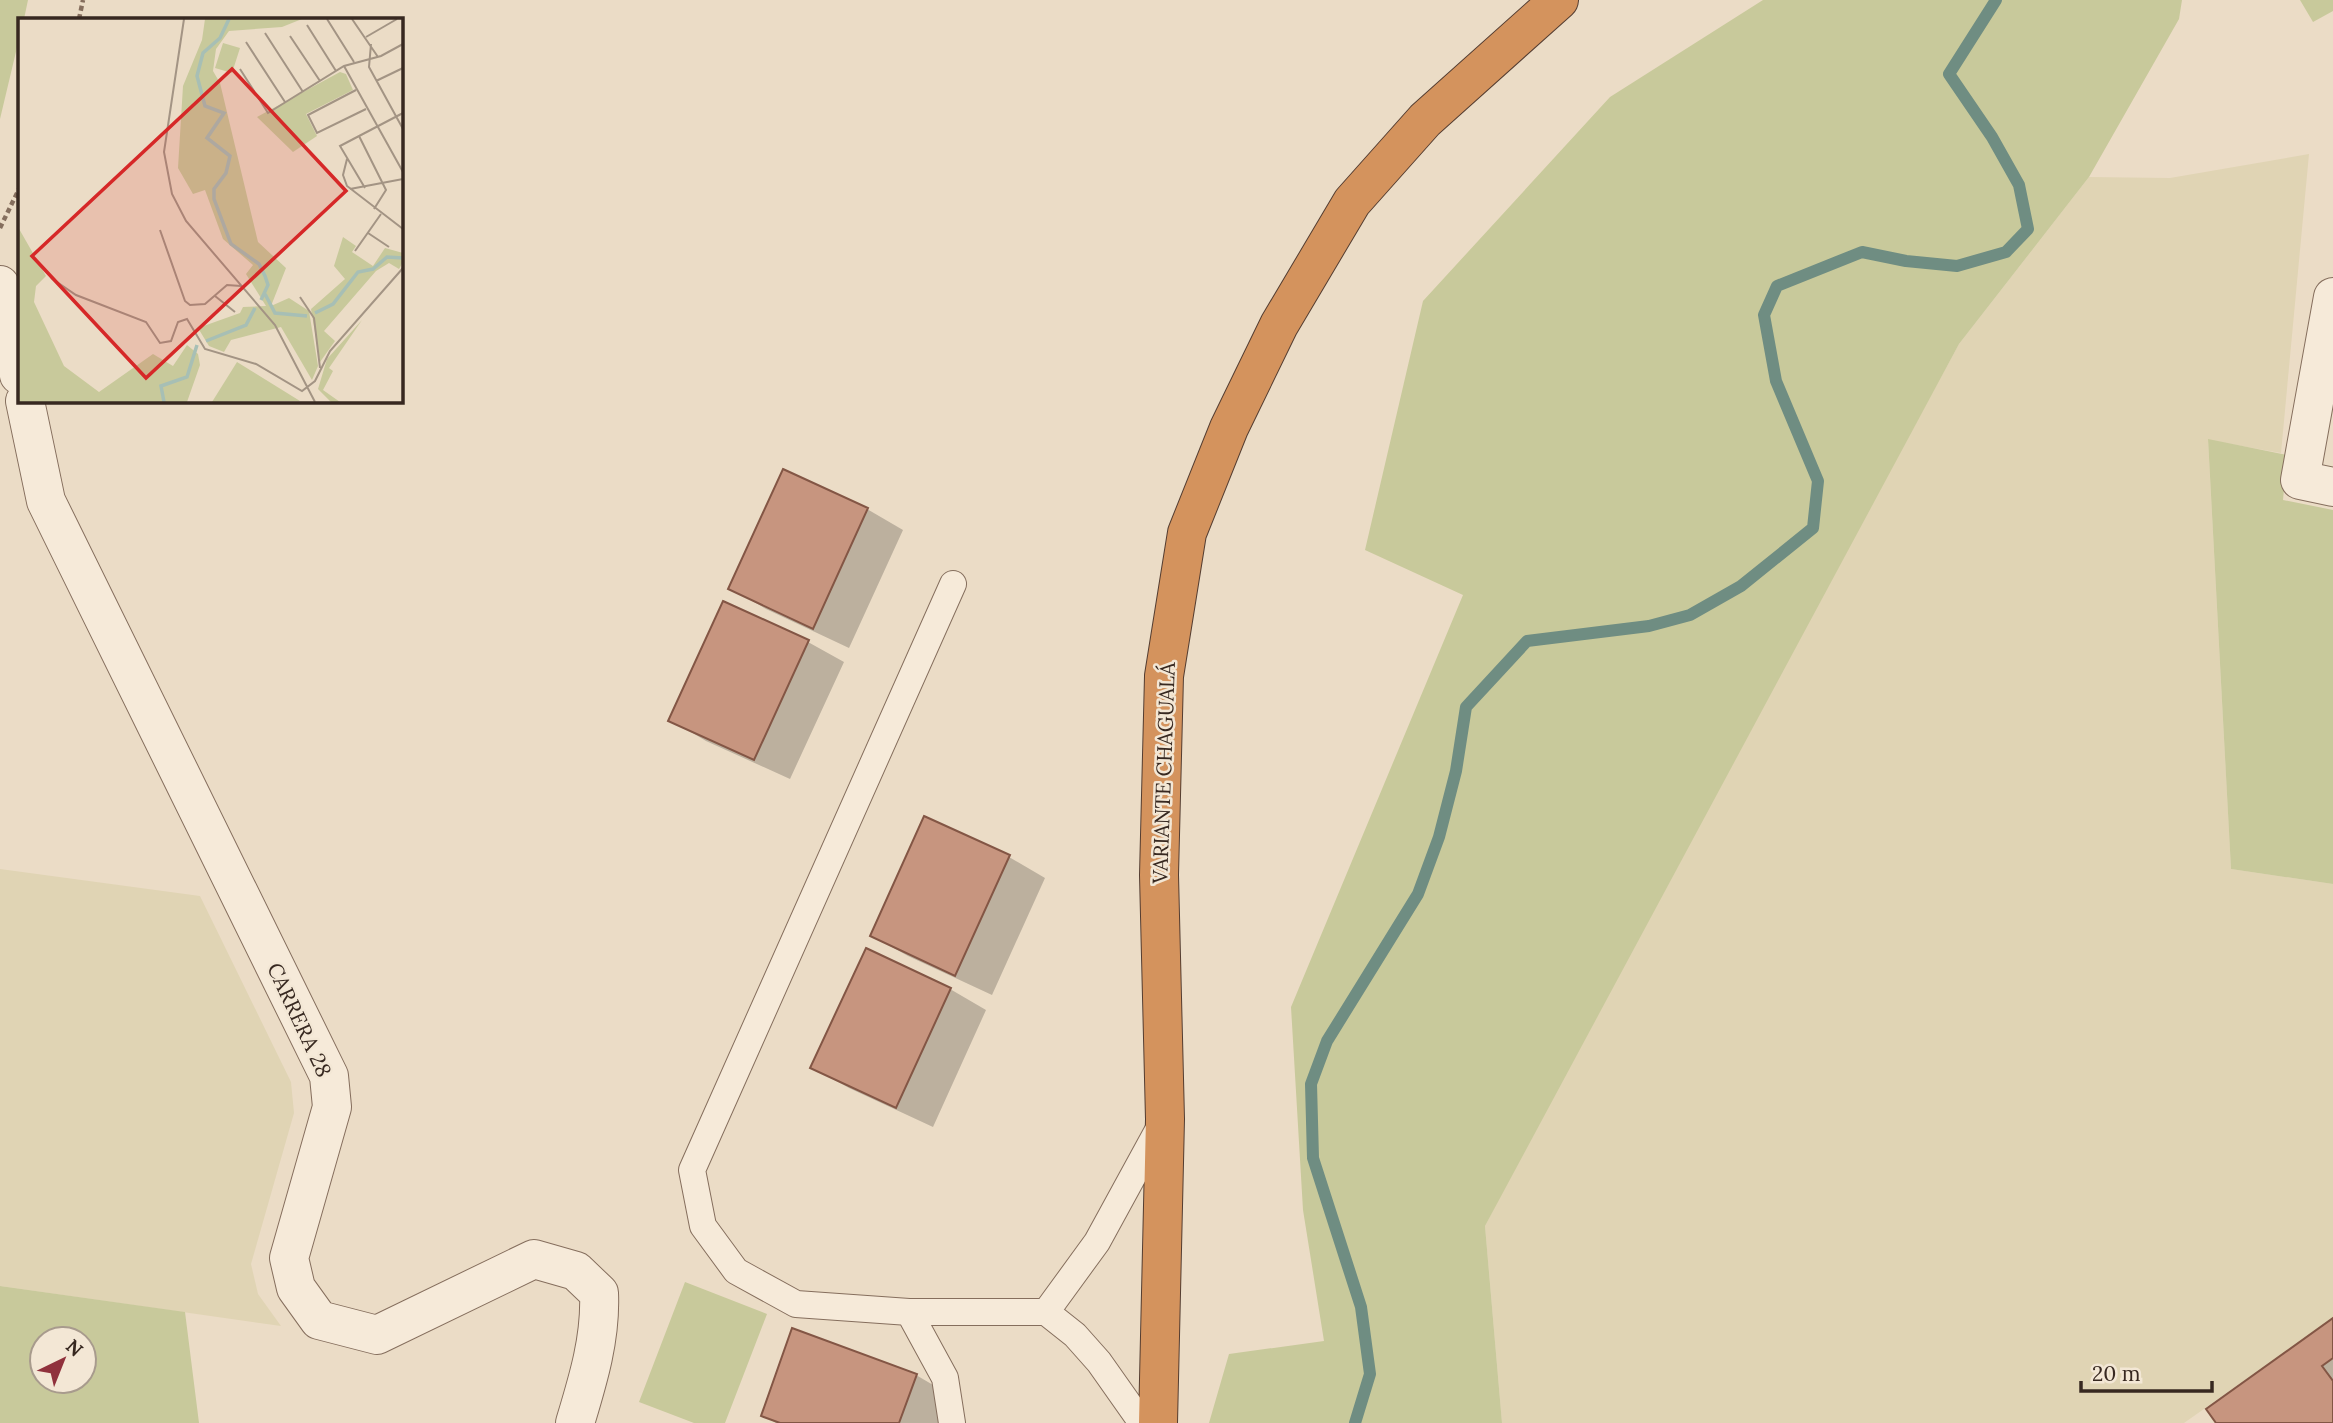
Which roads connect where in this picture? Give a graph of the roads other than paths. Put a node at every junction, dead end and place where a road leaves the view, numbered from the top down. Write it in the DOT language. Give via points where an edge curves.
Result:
graph roads {
  1 [pos="1559,0"];
  2 [pos="0,285"];
  3 [pos="2333,297"];
  4 [pos="18,370"];
  5 [pos="25,402"];
  6 [pos="2333,487"];
  7 [pos="953,584"];
  8 [pos="1165,1119"];
  9 [pos="909,1311"];
  10 [pos="1046,1312"];
  11 [pos="575,1423"];
  12 [pos="952,1423"];
  13 [pos="1142,1423"];
  14 [pos="1158,1423"];
  1 -- 8 [label="highway, VARIANTE CHAGUALÁ" via="1425,120 1352,202 1279,325 1229,428 1187,533 1164,676 1159,874"];
  2 -- 4 [label="street"];
  3 -- 6 [label="street" via="2301,480"];
  5 -- 11 [label="street, CARRERA 28" via="46,501 328,1076 332,1107 289,1258 296,1288 318,1320 377,1335 534,1259 576,1271 599,1293 600,1323"];
  7 -- 9 [label="lane" via="692,1170 703,1226 736,1270 796,1304"];
  8 -- 10 [label="lane" via="1097,1242"];
  8 -- 14 [label="highway, VARIANTE CHAGUALÁ"];
  9 -- 10 [label="lane"];
  9 -- 12 [label="lane" via="945,1378"];
  10 -- 13 [label="lane" via="1100,1362"];
}
